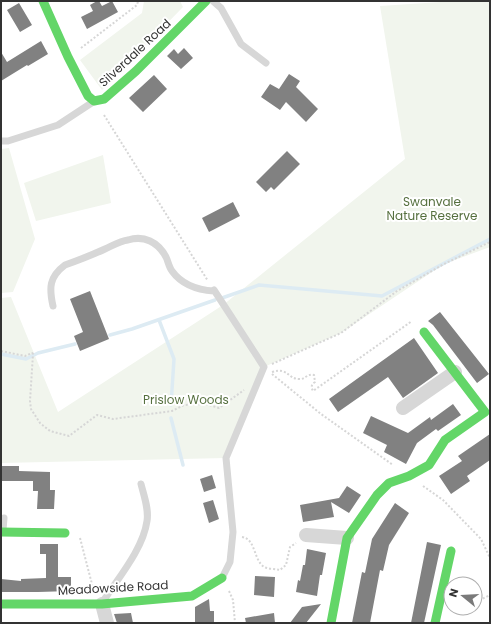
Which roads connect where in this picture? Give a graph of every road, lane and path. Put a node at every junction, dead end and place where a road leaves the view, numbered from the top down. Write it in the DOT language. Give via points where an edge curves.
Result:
graph roads {
  1 [pos="42,1"];
  2 [pos="138,1"];
  3 [pos="206,1"];
  4 [pos="213,1"];
  5 [pos="68,57"];
  6 [pos="266,63"];
  7 [pos="94,101"];
  8 [pos="1,141"];
  9 [pos="490,242"];
  10 [pos="214,291"];
  11 [pos="53,306"];
  12 [pos="414,320"];
  13 [pos="424,332"];
  14 [pos="1,351"];
  15 [pos="264,367"];
  16 [pos="455,372"];
  17 [pos="259,379"];
  18 [pos="403,408"];
  19 [pos="408,476"];
  20 [pos="141,484"];
  21 [pos="4,518"];
  22 [pos="2,532"];
  23 [pos="65,533"];
  24 [pos="306,535"];
  25 [pos="246,538"];
  26 [pos="347,538"];
  27 [pos="451,551"];
  28 [pos="490,558"];
  29 [pos="222,578"];
  30 [pos="99,603"];
  31 [pos="1,604"];
  32 [pos="107,623"];
  33 [pos="235,623"];
  34 [pos="331,623"];
  35 [pos="436,623"];
  1 -- 5 [label="street"];
  2 -- 5 [label="path" via="137,5"];
  3 -- 7 [label="street, Silverdale Road" via="136,71 104,98"];
  4 -- 6 [label="lane" via="221,8 241,44"];
  5 -- 7 [label="street" via="88,96"];
  7 -- 8 [label="lane" via="58,125"];
  7 -- 10 [label="path"];
  9 -- 15 [label="path" via="397,291 341,332"];
  10 -- 11 [label="lane" via="201,290 180,280 171,270 159,247 141,238 127,240 65,265 57,272 51,284"];
  10 -- 15 [label="lane"];
  12 -- 19 [label="path" via="313,391 311,388 315,382 314,375 298,380 283,371 270,372 321,414"];
  13 -- 16 [label="street"];
  14 -- 17 [label="path" via="25,356 32,353 31,409 40,423 50,431 69,436 97,415 113,419 172,412 184,405 206,404 219,408"];
  15 -- 17 [label="lane"];
  16 -- 18 [label="street"];
  16 -- 19 [label="street" via="485,412 445,440 429,465"];
  17 -- 29 [label="lane" via="226,458 233,532 230,562"];
  19 -- 26 [label="street" via="389,483 376,496"];
  19 -- 28 [label="path" via="443,500 481,539"];
  20 -- 30 [label="lane" via="147,521 140,543"];
  21 -- 22 [label="lane"];
  22 -- 23 [label="street"];
  23 -- 30 [label="path" via="80,536"];
  24 -- 25 [label="path" via="290,546 286,565 280,570 265,567 258,561 251,542"];
  24 -- 26 [label="street"];
  26 -- 34 [label="street"];
  27 -- 35 [label="street"];
  29 -- 30 [label="street, Meadowside Road" via="192,596"];
  29 -- 33 [label="path" via="233,600"];
  30 -- 31 [label="street, Meadowside Road"];
  30 -- 32 [label="street"];
}
